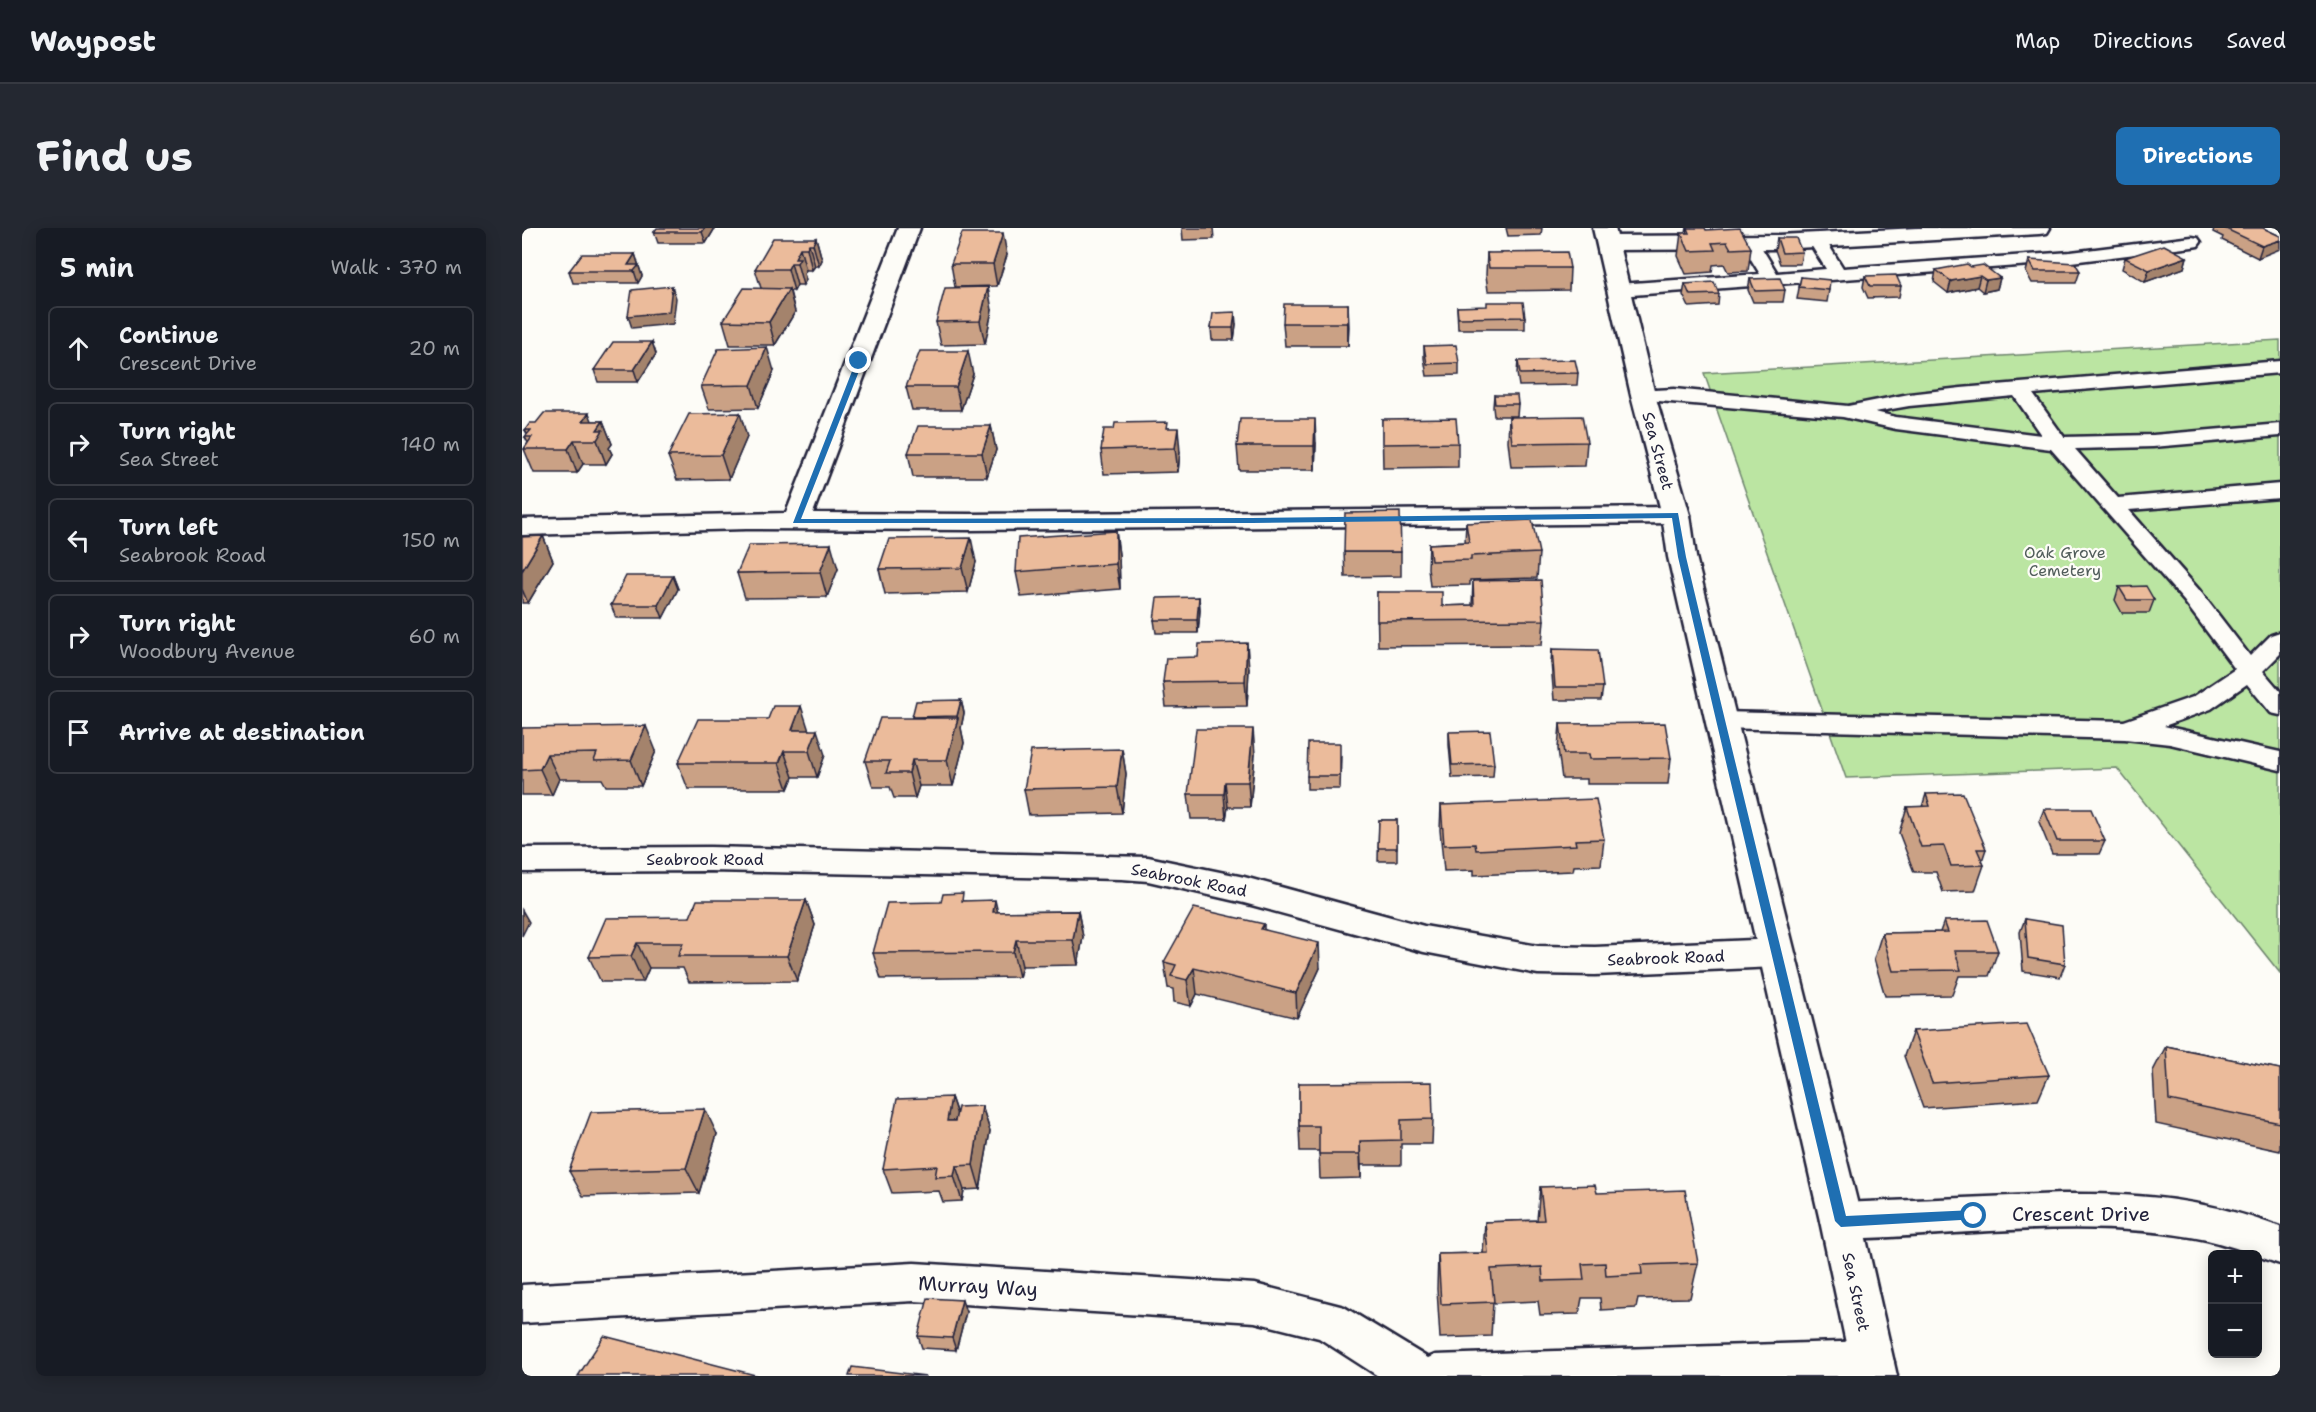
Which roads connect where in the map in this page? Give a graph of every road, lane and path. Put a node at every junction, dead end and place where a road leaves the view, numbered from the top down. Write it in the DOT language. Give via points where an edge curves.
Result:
graph roads {
  1 [pos="909,228"];
  2 [pos="2039,228"];
  3 [pos="1606,236"];
  4 [pos="1817,240"];
  5 [pos="1749,241"];
  6 [pos="2192,243"];
  7 [pos="1838,274"];
  8 [pos="1771,278"];
  9 [pos="1619,290"];
  10 [pos="2280,367"];
  11 [pos="2021,390"];
  12 [pos="1643,395"];
  13 [pos="1843,411"];
  14 [pos="2280,430"];
  15 [pos="2058,443"];
  16 [pos="2280,491"];
  17 [pos="2114,505"];
  18 [pos="1676,515"];
  19 [pos="796,522"];
  20 [pos="522,527"];
  21 [pos="2280,639"];
  22 [pos="2249,671"];
  23 [pos="2280,707"];
  24 [pos="1720,720"];
  25 [pos="2125,730"];
  26 [pos="2280,761"];
  27 [pos="522,860"];
  28 [pos="1776,953"];
  29 [pos="1841,1221"];
  30 [pos="2280,1246"];
  31 [pos="522,1304"];
  32 [pos="1873,1369"];
  33 [pos="1417,1376"];
  34 [pos="1435,1376"];
  1 -- 19 [label="street"];
  2 -- 4 [label="street"];
  3 -- 5 [label="street"];
  3 -- 9 [label="street, Sea Street"];
  4 -- 5 [label="street"];
  4 -- 7 [label="lane"];
  5 -- 8 [label="lane"];
  6 -- 7 [label="lane" via="2060,258"];
  7 -- 8 [label="lane"];
  8 -- 9 [label="lane"];
  9 -- 12 [label="street, Sea Street"];
  10 -- 11 [label="lane"];
  11 -- 13 [label="lane" via="1909,400"];
  11 -- 15 [label="lane"];
  12 -- 13 [label="lane"];
  12 -- 18 [label="street, Sea Street"];
  13 -- 15 [label="lane" via="1896,423"];
  14 -- 15 [label="lane" via="2153,441"];
  15 -- 17 [label="lane"];
  16 -- 17 [label="lane"];
  17 -- 22 [label="lane" via="2192,596"];
  18 -- 19 [label="street"];
  18 -- 24 [label="street, Sea Street"];
  19 -- 20 [label="street"];
  21 -- 22 [label="lane"];
  22 -- 23 [label="lane"];
  22 -- 25 [label="lane" via="2202,703"];
  24 -- 25 [label="lane"];
  24 -- 28 [label="street, Sea Street"];
  25 -- 26 [label="lane" via="2170,735"];
  27 -- 28 [label="street, Seabrook Road" via="710,859 1122,867 1244,890 1425,939 1538,960"];
  28 -- 29 [label="street, Sea Street"];
  29 -- 30 [label="street, Crescent Drive" via="2140,1212 2230,1226"];
  29 -- 32 [label="street, Sea Street"];
  31 -- 33 [label="street, Murray Way" via="914,1282 1255,1303 1329,1321"];
  32 -- 34 [label="street"];
}
